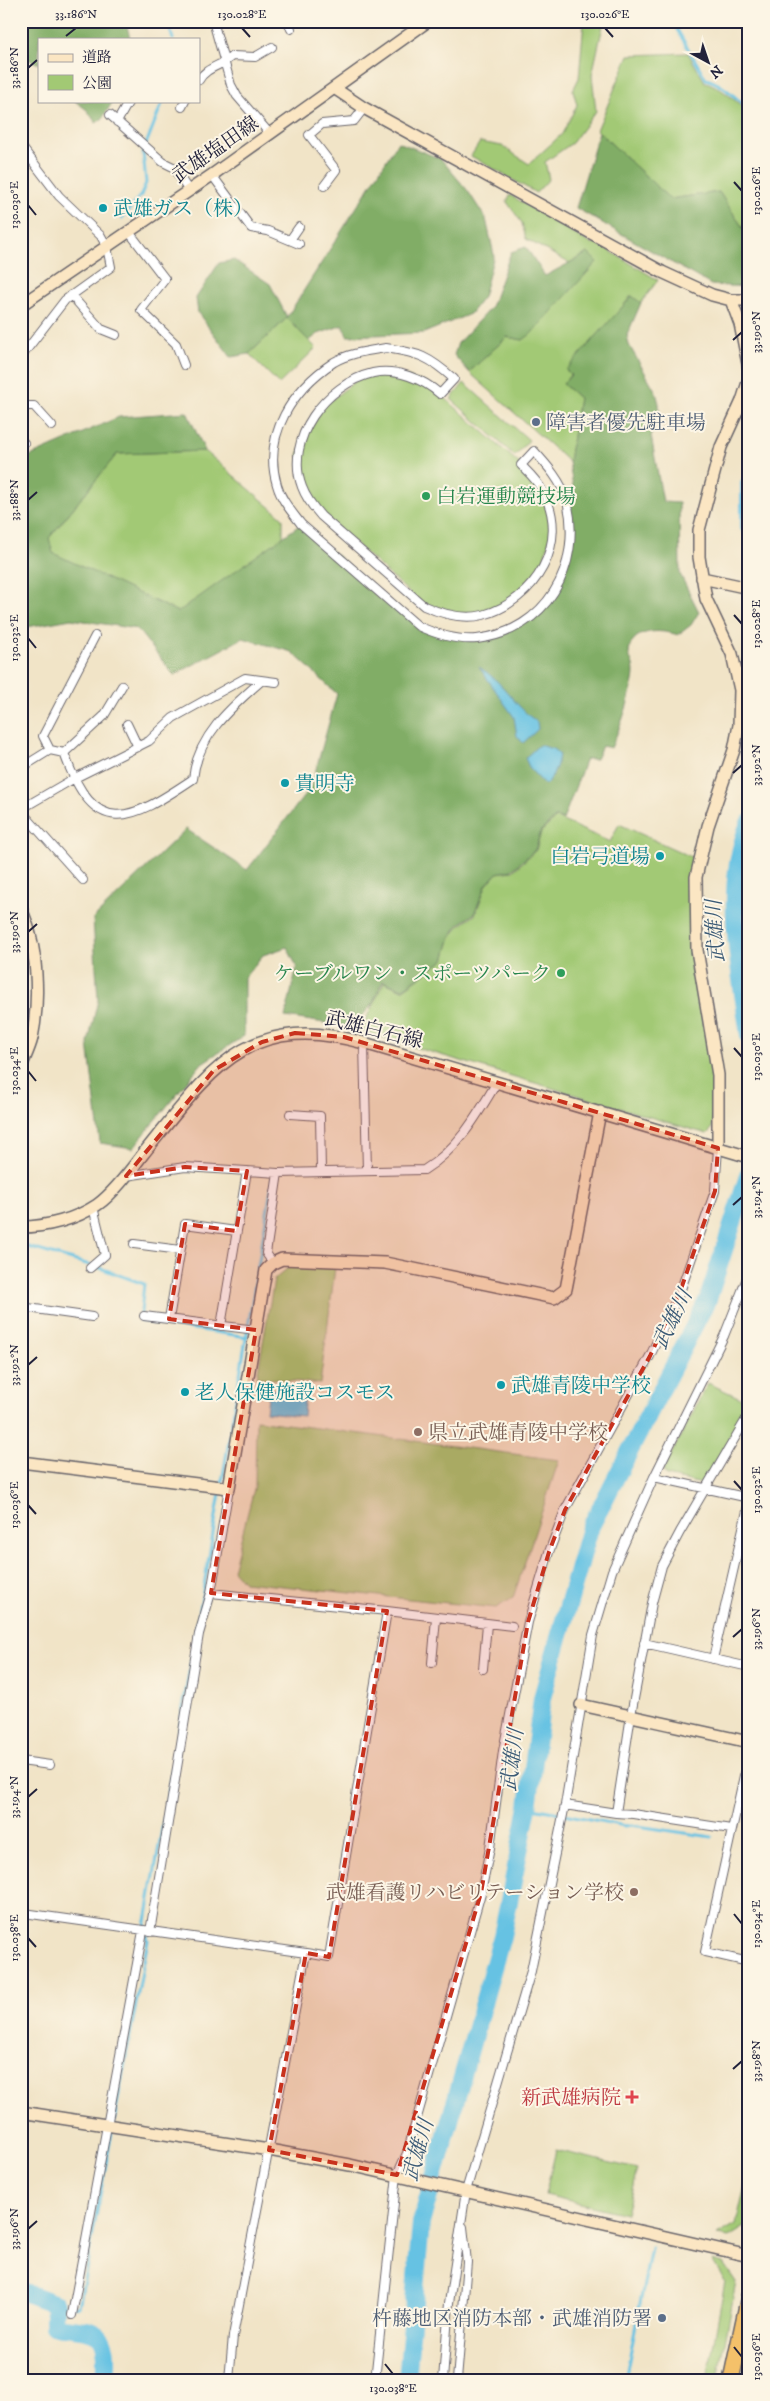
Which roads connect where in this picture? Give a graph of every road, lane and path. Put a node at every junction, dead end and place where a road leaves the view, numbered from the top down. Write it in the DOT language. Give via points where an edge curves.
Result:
graph roads {
  1 [pos="213,21"];
  2 [pos="428,21"];
  3 [pos="272,47"];
  4 [pos="225,63"];
  5 [pos="200,78"];
  6 [pos="334,88"];
  7 [pos="128,102"];
  8 [pos="364,108"];
  9 [pos="110,115"];
  10 [pos="117,122"];
  11 [pos="270,134"];
  12 [pos="21,146"];
  13 [pos="212,175"];
  14 [pos="324,186"];
  15 [pos="189,191"];
  16 [pos="299,227"];
  17 [pos="129,232"];
  18 [pos="290,240"];
  19 [pos="299,244"];
  20 [pos="107,247"];
  21 [pos="71,295"];
  22 [pos="732,300"];
  23 [pos="749,300"];
  24 [pos="21,304"];
  25 [pos="116,335"];
  26 [pos="21,357"];
  27 [pos="184,365"];
  28 [pos="749,369"];
  29 [pos="749,379"];
  30 [pos="21,406"];
  31 [pos="52,426"];
  32 [pos="521,465"];
  33 [pos="702,578"];
  34 [pos="749,588"];
  35 [pos="95,636"];
  36 [pos="260,682"];
  37 [pos="276,682"];
  38 [pos="122,686"];
  39 [pos="127,724"];
  40 [pos="138,747"];
  41 [pos="50,750"];
  42 [pos="64,753"];
  43 [pos="21,768"];
  44 [pos="73,779"];
  45 [pos="21,810"];
  46 [pos="83,880"];
  47 [pos="23,916"];
  48 [pos="364,1042"];
  49 [pos="21,1067"];
  50 [pos="497,1082"];
  51 [pos="600,1112"];
  52 [pos="290,1114"];
  53 [pos="721,1148"];
  54 [pos="749,1157"];
  55 [pos="246,1171"];
  56 [pos="367,1171"];
  57 [pos="321,1172"];
  58 [pos="278,1173"];
  59 [pos="126,1176"];
  60 [pos="93,1207"];
  61 [pos="21,1227"];
  62 [pos="236,1231"];
  63 [pos="134,1244"];
  64 [pos="180,1250"];
  65 [pos="273,1263"];
  66 [pos="93,1266"];
  67 [pos="749,1274"];
  68 [pos="21,1307"];
  69 [pos="144,1316"];
  70 [pos="92,1317"];
  71 [pos="169,1319"];
  72 [pos="221,1326"];
  73 [pos="251,1330"];
  74 [pos="749,1414"];
  75 [pos="21,1462"];
  76 [pos="654,1477"];
  77 [pos="229,1488"];
  78 [pos="705,1489"];
  79 [pos="749,1498"];
  80 [pos="749,1502"];
  81 [pos="212,1593"];
  82 [pos="387,1611"];
  83 [pos="436,1618"];
  84 [pos="487,1624"];
  85 [pos="512,1626"];
  86 [pos="644,1643"];
  87 [pos="713,1659"];
  88 [pos="432,1663"];
  89 [pos="749,1667"];
  90 [pos="482,1669"];
  91 [pos="581,1705"];
  92 [pos="631,1715"];
  93 [pos="749,1742"];
  94 [pos="749,1753"];
  95 [pos="21,1760"];
  96 [pos="50,1765"];
  97 [pos="565,1805"];
  98 [pos="616,1813"];
  99 [pos="732,1829"];
  100 [pos="21,1911"];
  101 [pos="146,1932"];
  102 [pos="306,1953"];
  103 [pos="749,1962"];
  104 [pos="21,2112"];
  105 [pos="106,2125"];
  106 [pos="269,2150"];
  107 [pos="398,2176"];
  108 [pos="464,2191"];
  109 [pos="462,2215"];
  110 [pos="749,2256"];
  111 [pos="749,2296"];
  112 [pos="72,2315"];
  113 [pos="229,2380"];
  114 [pos="375,2380"];
  115 [pos="442,2380"];
  116 [pos="457,2380"];
  117 [pos="731,2380"];
  1 -- 4 [label="street"];
  2 -- 6 [label="street, 武雄塩田線"];
  3 -- 4 [label="street" via="255,57 232,56"];
  4 -- 5 [label="street" via="204,72"];
  4 -- 11 [label="street" via="237,96"];
  6 -- 8 [label="street"];
  6 -- 11 [label="street, 武雄塩田線"];
  7 -- 10 [label="street"];
  8 -- 14 [label="street" via="354,121 322,124 309,135 336,170"];
  8 -- 22 [label="street" via="662,272 712,295"];
  9 -- 10 [label="street"];
  10 -- 15 [label="street" via="173,167"];
  11 -- 13 [label="street, 武雄塩田線"];
  12 -- 20 [label="street" via="59,196 101,236"];
  13 -- 15 [label="street, 武雄塩田線"];
  13 -- 18 [label="street" via="251,228"];
  15 -- 17 [label="street, 武雄塩田線"];
  16 -- 18 [label="street"];
  17 -- 20 [label="street, 武雄塩田線"];
  17 -- 27 [label="street" via="165,279 141,310 176,344"];
  18 -- 19 [label="street"];
  20 -- 21 [label="street" via="110,267"];
  20 -- 24 [label="street, 武雄塩田線"];
  21 -- 25 [label="street" via="101,329"];
  21 -- 26 [label="street"];
  22 -- 23 [label="street"];
  22 -- 28 [label="street"];
  29 -- 33 [label="street" via="722,447 699,530"];
  30 -- 31 [label="street" via="34,406"];
  32 -- 32 [label="street" via="534,451 552,471 567,500 572,536 568,562 542,608 522,624 476,639 437,634 418,626 301,524 277,486 273,462 277,428 292,402 335,362 357,353 386,348 417,352 438,365 454,379 440,394 429,384 395,373 374,373 343,386 316,412 307,426 301,440 298,469 301,487 321,516 424,606 442,614 461,616 482,615 512,602 538,578 546,563 552,532 549,505 543,491"];
  33 -- 34 [label="street"];
  33 -- 53 [label="street" via="711,611 732,654 740,690 740,726 736,744 708,826 696,877 697,950 718,1075"];
  35 -- 41 [label="street" via="43,736"];
  36 -- 37 [label="street"];
  36 -- 40 [label="street" via="245,678 173,718"];
  36 -- 44 [label="street" via="230,708 212,731 195,762 193,779 138,813 122,816 94,807"];
  38 -- 42 [label="street" via="104,716"];
  39 -- 40 [label="street"];
  40 -- 44 [label="street"];
  41 -- 42 [label="street"];
  41 -- 43 [label="street"];
  42 -- 44 [label="street"];
  44 -- 45 [label="street"];
  45 -- 46 [label="street"];
  47 -- 49 [label="street" via="34,952 36,984 32,1038"];
  48 -- 50 [label="street, 武雄白石線"];
  48 -- 56 [label="street"];
  48 -- 59 [label="street, 武雄白石線" via="329,1034 295,1033 262,1042 235,1055 204,1080"];
  50 -- 51 [label="street, 武雄白石線"];
  50 -- 56 [label="street" via="469,1129 440,1160 424,1170"];
  51 -- 53 [label="street, 武雄白石線"];
  51 -- 65 [label="street" via="566,1289 554,1298 384,1263 282,1259"];
  52 -- 57 [label="street" via="320,1116"];
  53 -- 54 [label="street, 武雄白石線"];
  53 -- 107 [label="street" via="715,1191 680,1292 650,1356 566,1510 549,1552 528,1622 481,1892"];
  55 -- 58 [label="street"];
  55 -- 59 [label="street" via="185,1167"];
  55 -- 62 [label="street"];
  56 -- 57 [label="street"];
  57 -- 58 [label="street"];
  58 -- 65 [label="street" via="266,1254"];
  59 -- 60 [label="street, 武雄白石線"];
  60 -- 61 [label="street, 武雄白石線" via="63,1220"];
  60 -- 66 [label="street" via="105,1255"];
  62 -- 64 [label="street" via="185,1224"];
  62 -- 72 [label="street"];
  63 -- 64 [label="street"];
  64 -- 71 [label="street"];
  65 -- 73 [label="street" via="266,1270"];
  67 -- 76 [label="street" via="724,1336"];
  68 -- 70 [label="street"];
  69 -- 71 [label="street"];
  71 -- 72 [label="street"];
  72 -- 73 [label="street"];
  73 -- 77 [label="street"];
  74 -- 78 [label="street"];
  75 -- 77 [label="street"];
  76 -- 78 [label="street"];
  76 -- 91 [label="street" via="612,1571 592,1635"];
  77 -- 81 [label="street"];
  78 -- 79 [label="street"];
  78 -- 86 [label="street" via="662,1566"];
  80 -- 87 [label="street"];
  81 -- 82 [label="street"];
  81 -- 101 [label="street" via="199,1634"];
  82 -- 83 [label="street"];
  82 -- 102 [label="street" via="329,1957"];
  83 -- 84 [label="street"];
  83 -- 88 [label="street"];
  84 -- 85 [label="street"];
  84 -- 90 [label="street"];
  86 -- 87 [label="street"];
  86 -- 92 [label="street"];
  87 -- 89 [label="street"];
  91 -- 92 [label="street"];
  91 -- 97 [label="street"];
  92 -- 93 [label="street"];
  92 -- 98 [label="street"];
  94 -- 99 [label="street"];
  95 -- 96 [label="street"];
  97 -- 98 [label="street"];
  97 -- 108 [label="street" via="531,1971"];
  98 -- 99 [label="street"];
  99 -- 103 [label="street" via="704,1952"];
  100 -- 101 [label="street"];
  101 -- 102 [label="street"];
  101 -- 105 [label="street"];
  102 -- 106 [label="street"];
  104 -- 105 [label="street"];
  105 -- 106 [label="street"];
  105 -- 112 [label="street"];
  106 -- 107 [label="street"];
  106 -- 113 [label="street" via="233,2336"];
  107 -- 108 [label="street"];
  107 -- 114 [label="street"];
  108 -- 109 [label="street"];
  108 -- 110 [label="street"];
  109 -- 115 [label="street"];
  109 -- 116 [label="street" via="467,2262"];
  111 -- 117 [label="highway"];
}
